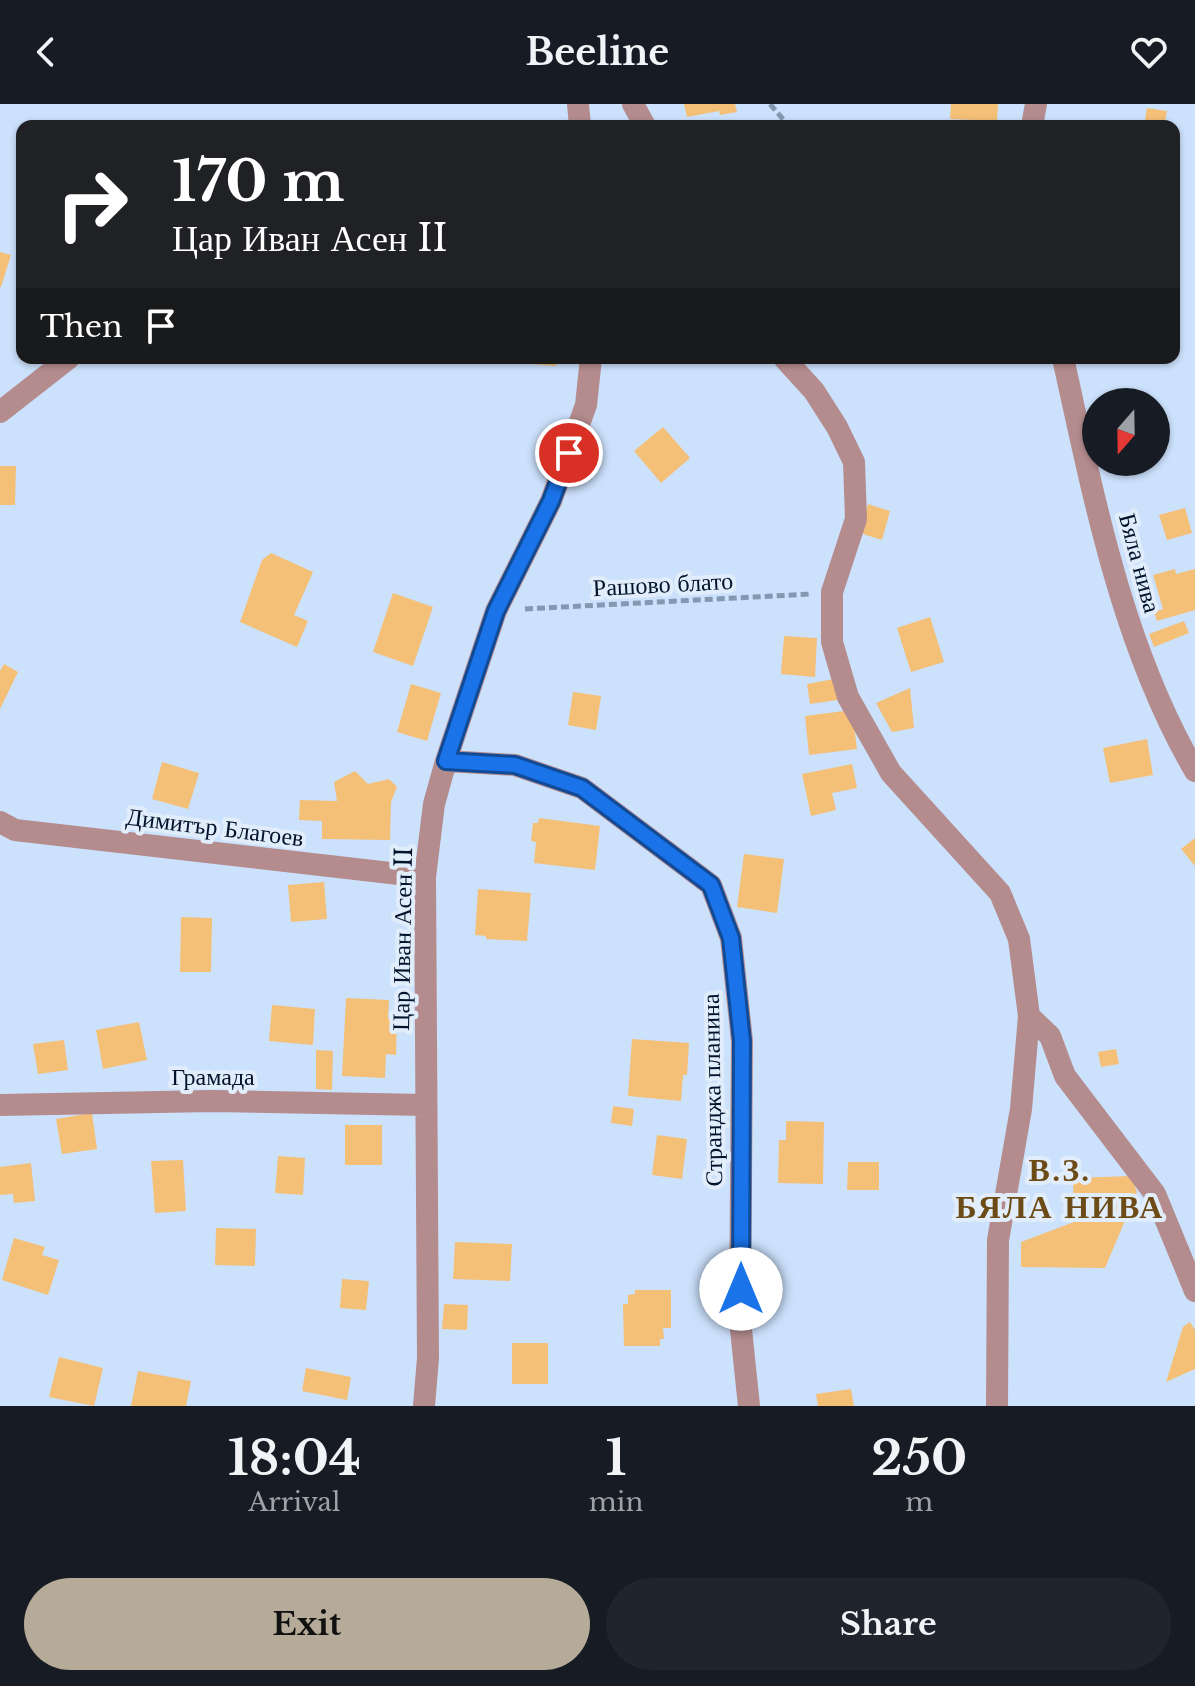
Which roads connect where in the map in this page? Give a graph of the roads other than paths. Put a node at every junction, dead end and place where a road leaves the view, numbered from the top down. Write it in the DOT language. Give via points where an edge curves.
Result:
graph roads {
  1 [pos="61,364"];
  2 [pos="590,364"];
  3 [pos="789,364"];
  4 [pos="1064,364"];
  5 [pos="0,412"];
  6 [pos="446,761"];
  7 [pos="1195,771"];
  8 [pos="0,822"];
  9 [pos="425,877"];
  10 [pos="1029,1016"];
  11 [pos="0,1105"];
  12 [pos="425,1105"];
  13 [pos="1195,1291"];
  14 [pos="424,1406"];
  15 [pos="749,1406"];
  16 [pos="997,1406"];
  1 -- 5 [label="street"];
  2 -- 6 [label="street, Цар Иван Асен II" via="586,405 551,501 496,611"];
  3 -- 10 [label="street" via="814,391 854,462 856,519 832,592 832,642 848,697 891,773 1000,893 1019,939"];
  4 -- 7 [label="street, Бяла нива" via="1135,646"];
  6 -- 9 [label="street, Цар Иван Асен II" via="434,804"];
  6 -- 15 [label="street, Странджа планина" via="515,765 582,788 711,885 731,938 742,1041 740,1320"];
  8 -- 9 [label="street, Димитър Благоев" via="15,830"];
  9 -- 12 [label="street, Цар Иван Асен II"];
  10 -- 13 [label="street" via="1050,1036 1065,1076 1155,1194"];
  10 -- 16 [label="street" via="1021,1109 998,1240"];
  11 -- 12 [label="street, Грамада"];
  12 -- 14 [label="street, Цар Иван Асен II"];
}
